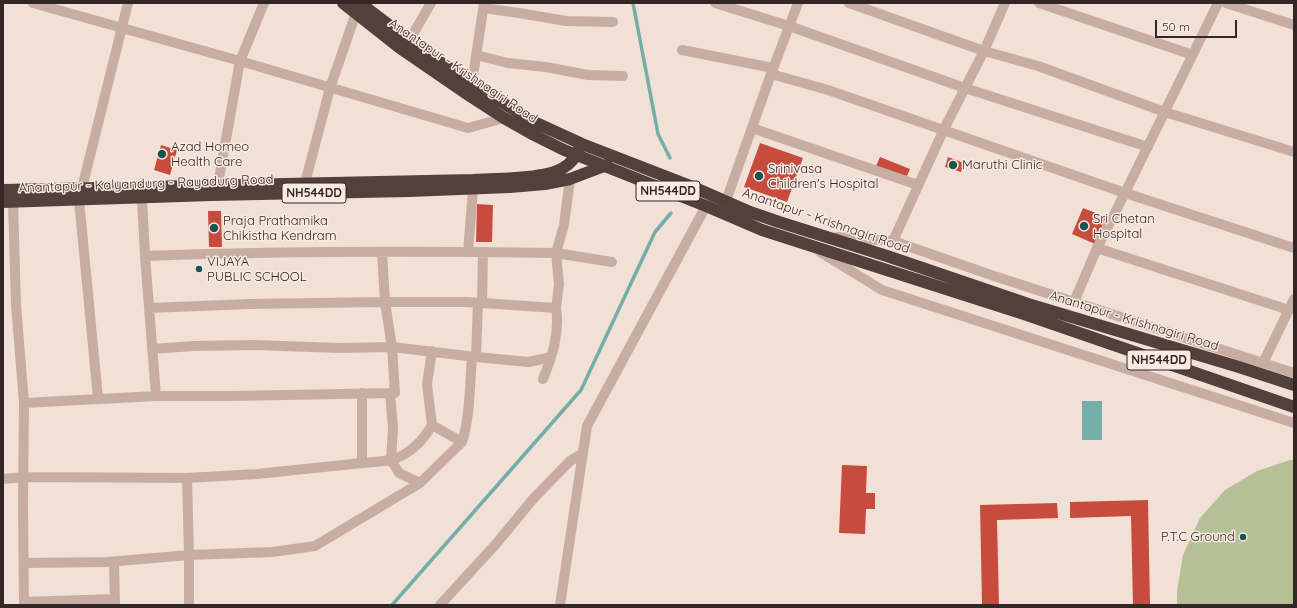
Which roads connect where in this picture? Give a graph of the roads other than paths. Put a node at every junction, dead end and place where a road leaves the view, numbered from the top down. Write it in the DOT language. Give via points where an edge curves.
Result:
graph roads {
  1 [pos="33,3"];
  2 [pos="128,3"];
  3 [pos="264,3"];
  4 [pos="343,3"];
  5 [pos="431,3"];
  6 [pos="715,3"];
  7 [pos="798,3"];
  8 [pos="849,3"];
  9 [pos="1004,3"];
  10 [pos="1039,3"];
  11 [pos="1218,3"];
  12 [pos="1226,3"];
  13 [pos="484,6"];
  14 [pos="358,8"];
  15 [pos="613,22"];
  16 [pos="1294,25"];
  17 [pos="789,26"];
  18 [pos="121,28"];
  19 [pos="409,41"];
  20 [pos="682,50"];
  21 [pos="984,51"];
  22 [pos="476,55"];
  23 [pos="1193,55"];
  24 [pos="240,61"];
  25 [pos="772,71"];
  26 [pos="623,76"];
  27 [pos="472,83"];
  28 [pos="330,88"];
  29 [pos="965,88"];
  30 [pos="1165,112"];
  31 [pos="504,118"];
  32 [pos="752,128"];
  33 [pos="944,129"];
  34 [pos="1148,147"];
  35 [pos="579,150"];
  36 [pos="1294,152"];
  37 [pos="621,159"];
  38 [pos="604,166"];
  39 [pos="570,179"];
  40 [pos="305,183"];
  41 [pos="218,184"];
  42 [pos="918,185"];
  43 [pos="82,188"];
  44 [pos="3,190"];
  45 [pos="472,190"];
  46 [pos="1125,193"];
  47 [pos="142,198"];
  48 [pos="79,200"];
  49 [pos="726,201"];
  50 [pos="8,202"];
  51 [pos="706,206"];
  52 [pos="819,235"];
  53 [pos="893,241"];
  54 [pos="813,247"];
  55 [pos="1097,248"];
  56 [pos="1294,248"];
  57 [pos="382,252"];
  58 [pos="468,252"];
  59 [pos="483,252"];
  60 [pos="556,253"];
  61 [pos="145,256"];
  62 [pos="612,262"];
  63 [pos="1294,299"];
  64 [pos="385,302"];
  65 [pos="1074,302"];
  66 [pos="480,303"];
  67 [pos="149,308"];
  68 [pos="556,308"];
  69 [pos="1026,309"];
  70 [pos="1289,310"];
  71 [pos="392,347"];
  72 [pos="152,350"];
  73 [pos="432,352"];
  74 [pos="474,356"];
  75 [pos="552,357"];
  76 [pos="1263,363"];
  77 [pos="1294,373"];
  78 [pos="543,379"];
  79 [pos="1294,385"];
  80 [pos="362,393"];
  81 [pos="390,393"];
  82 [pos="156,396"];
  83 [pos="98,398"];
  84 [pos="24,403"];
  85 [pos="1294,407"];
  86 [pos="1294,423"];
  87 [pos="432,425"];
  88 [pos="462,442"];
  89 [pos="583,453"];
  90 [pos="391,460"];
  91 [pos="362,463"];
  92 [pos="23,477"];
  93 [pos="187,478"];
  94 [pos="3,479"];
  95 [pos="420,483"];
  96 [pos="189,555"];
  97 [pos="114,562"];
  98 [pos="24,563"];
  99 [pos="115,602"];
  100 [pos="24,603"];
  101 [pos="189,605"];
  102 [pos="440,605"];
  103 [pos="560,605"];
  1 -- 18 [label="street"];
  2 -- 18 [label="street"];
  3 -- 24 [label="street"];
  4 -- 14 [label="highway, Anantapur - Krishnagiri Road / NH544DD"];
  5 -- 19 [label="street"];
  6 -- 17 [label="street"];
  7 -- 17 [label="street"];
  8 -- 21 [label="street"];
  9 -- 21 [label="street"];
  10 -- 23 [label="street"];
  11 -- 23 [label="street"];
  12 -- 16 [label="street"];
  13 -- 15 [label="street" via="566,21"];
  13 -- 22 [label="street"];
  14 -- 19 [label="highway, Anantapur - Krishnagiri Road / NH544DD"];
  14 -- 28 [label="street"];
  14 -- 31 [label="highway, Anantapur - Krishnagiri Road / NH544DD" via="400,48"];
  17 -- 25 [label="street"];
  17 -- 29 [label="street"];
  18 -- 24 [label="street"];
  18 -- 43 [label="street"];
  19 -- 27 [label="highway, Anantapur - Krishnagiri Road / NH544DD"];
  20 -- 25 [label="street"];
  21 -- 29 [label="street"];
  21 -- 30 [label="street" via="1038,66"];
  22 -- 26 [label="street" via="508,63 588,75"];
  22 -- 27 [label="street"];
  23 -- 30 [label="street"];
  24 -- 28 [label="street"];
  24 -- 41 [label="street"];
  25 -- 32 [label="street"];
  25 -- 33 [label="street"];
  27 -- 35 [label="highway, Anantapur - Krishnagiri Road / NH544DD"];
  28 -- 31 [label="street" via="468,128"];
  28 -- 40 [label="street"];
  29 -- 33 [label="street"];
  29 -- 34 [label="street"];
  30 -- 34 [label="street"];
  30 -- 36 [label="street"];
  31 -- 35 [label="highway, Anantapur - Krishnagiri Road / NH544DD" via="534,135"];
  32 -- 42 [label="street"];
  32 -- 49 [label="street"];
  33 -- 42 [label="street"];
  33 -- 46 [label="street"];
  34 -- 46 [label="street"];
  35 -- 37 [label="highway, Anantapur - Krishnagiri Road / NH544DD"];
  35 -- 38 [label="highway, Anantapur - Krishnagiri Road / NH544DD"];
  35 -- 40 [label="highway, Anantapur - Kalyandurg - Rayadurg Road / NH544DD" via="564,168 547,174 473,180"];
  37 -- 38 [label="highway, Anantapur - Kalyandurg - Rayadurg Road / NH544DD"];
  37 -- 49 [label="highway, Anantapur - Krishnagiri Road / NH544DD"];
  38 -- 39 [label="highway, Anantapur - Kalyandurg - Rayadurg Road / NH544DD"];
  38 -- 51 [label="highway, Anantapur - Krishnagiri Road / NH544DD"];
  39 -- 45 [label="highway, Anantapur - Kalyandurg - Rayadurg Road / NH544DD" via="538,185"];
  39 -- 60 [label="street" via="564,225"];
  40 -- 41 [label="highway, Anantapur - Kalyandurg - Rayadurg Road / NH544DD"];
  41 -- 43 [label="highway, Anantapur - Kalyandurg - Rayadurg Road / NH544DD"];
  42 -- 53 [label="street"];
  43 -- 44 [label="highway, Anantapur - Kalyandurg - Rayadurg Road / NH544DD"];
  45 -- 47 [label="highway, Anantapur - Kalyandurg - Rayadurg Road / NH544DD"];
  45 -- 58 [label="street"];
  46 -- 55 [label="street"];
  46 -- 56 [label="street"];
  47 -- 48 [label="highway, Anantapur - Kalyandurg - Rayadurg Road / NH544DD"];
  47 -- 61 [label="street"];
  48 -- 50 [label="highway, Anantapur - Kalyandurg - Rayadurg Road / NH544DD"];
  48 -- 83 [label="street"];
  49 -- 52 [label="highway, Anantapur - Krishnagiri Road / NH544DD"];
  50 -- 84 [label="street"];
  51 -- 54 [label="highway, Anantapur - Krishnagiri Road / NH544DD" via="762,230"];
  51 -- 89 [label="street" via="588,426"];
  52 -- 53 [label="street"];
  52 -- 69 [label="highway, Anantapur - Krishnagiri Road / NH544DD" via="887,256"];
  53 -- 65 [label="street"];
  54 -- 69 [label="highway, Anantapur - Krishnagiri Road / NH544DD"];
  54 -- 86 [label="street" via="882,290"];
  55 -- 65 [label="street"];
  55 -- 70 [label="street"];
  57 -- 58 [label="street"];
  57 -- 61 [label="street"];
  57 -- 64 [label="street"];
  58 -- 59 [label="street"];
  59 -- 60 [label="street"];
  59 -- 66 [label="street"];
  60 -- 62 [label="street"];
  60 -- 68 [label="street" via="559,284"];
  61 -- 67 [label="street"];
  63 -- 70 [label="street"];
  64 -- 66 [label="street"];
  64 -- 67 [label="street"];
  64 -- 71 [label="street"];
  65 -- 76 [label="street"];
  66 -- 68 [label="street"];
  66 -- 74 [label="street"];
  67 -- 72 [label="street"];
  68 -- 75 [label="street" via="558,316"];
  69 -- 79 [label="highway, Anantapur - Krishnagiri Road / NH544DD" via="1239,367"];
  69 -- 85 [label="highway, NH544DD"];
  70 -- 76 [label="street"];
  71 -- 72 [label="street" via="255,345"];
  71 -- 73 [label="street"];
  71 -- 81 [label="street" via="395,393"];
  72 -- 82 [label="street"];
  73 -- 74 [label="street"];
  73 -- 87 [label="street" via="427,384"];
  74 -- 75 [label="street" via="529,362"];
  74 -- 88 [label="street"];
  75 -- 78 [label="street"];
  76 -- 77 [label="street"];
  80 -- 81 [label="street"];
  80 -- 82 [label="street"];
  80 -- 91 [label="street"];
  81 -- 90 [label="street"];
  82 -- 83 [label="street"];
  83 -- 84 [label="street"];
  84 -- 92 [label="street"];
  87 -- 88 [label="street"];
  87 -- 90 [label="street" via="420,443"];
  88 -- 95 [label="street"];
  89 -- 102 [label="street" via="570,461 533,500"];
  89 -- 103 [label="street"];
  90 -- 91 [label="street"];
  90 -- 95 [label="street" via="399,473"];
  91 -- 93 [label="street"];
  92 -- 93 [label="street"];
  92 -- 94 [label="street"];
  92 -- 98 [label="street"];
  93 -- 96 [label="street"];
  95 -- 96 [label="street" via="315,546 272,552"];
  96 -- 97 [label="street"];
  96 -- 101 [label="street"];
  97 -- 98 [label="street"];
  97 -- 99 [label="street"];
  98 -- 100 [label="street"];
  99 -- 100 [label="street"];
}
